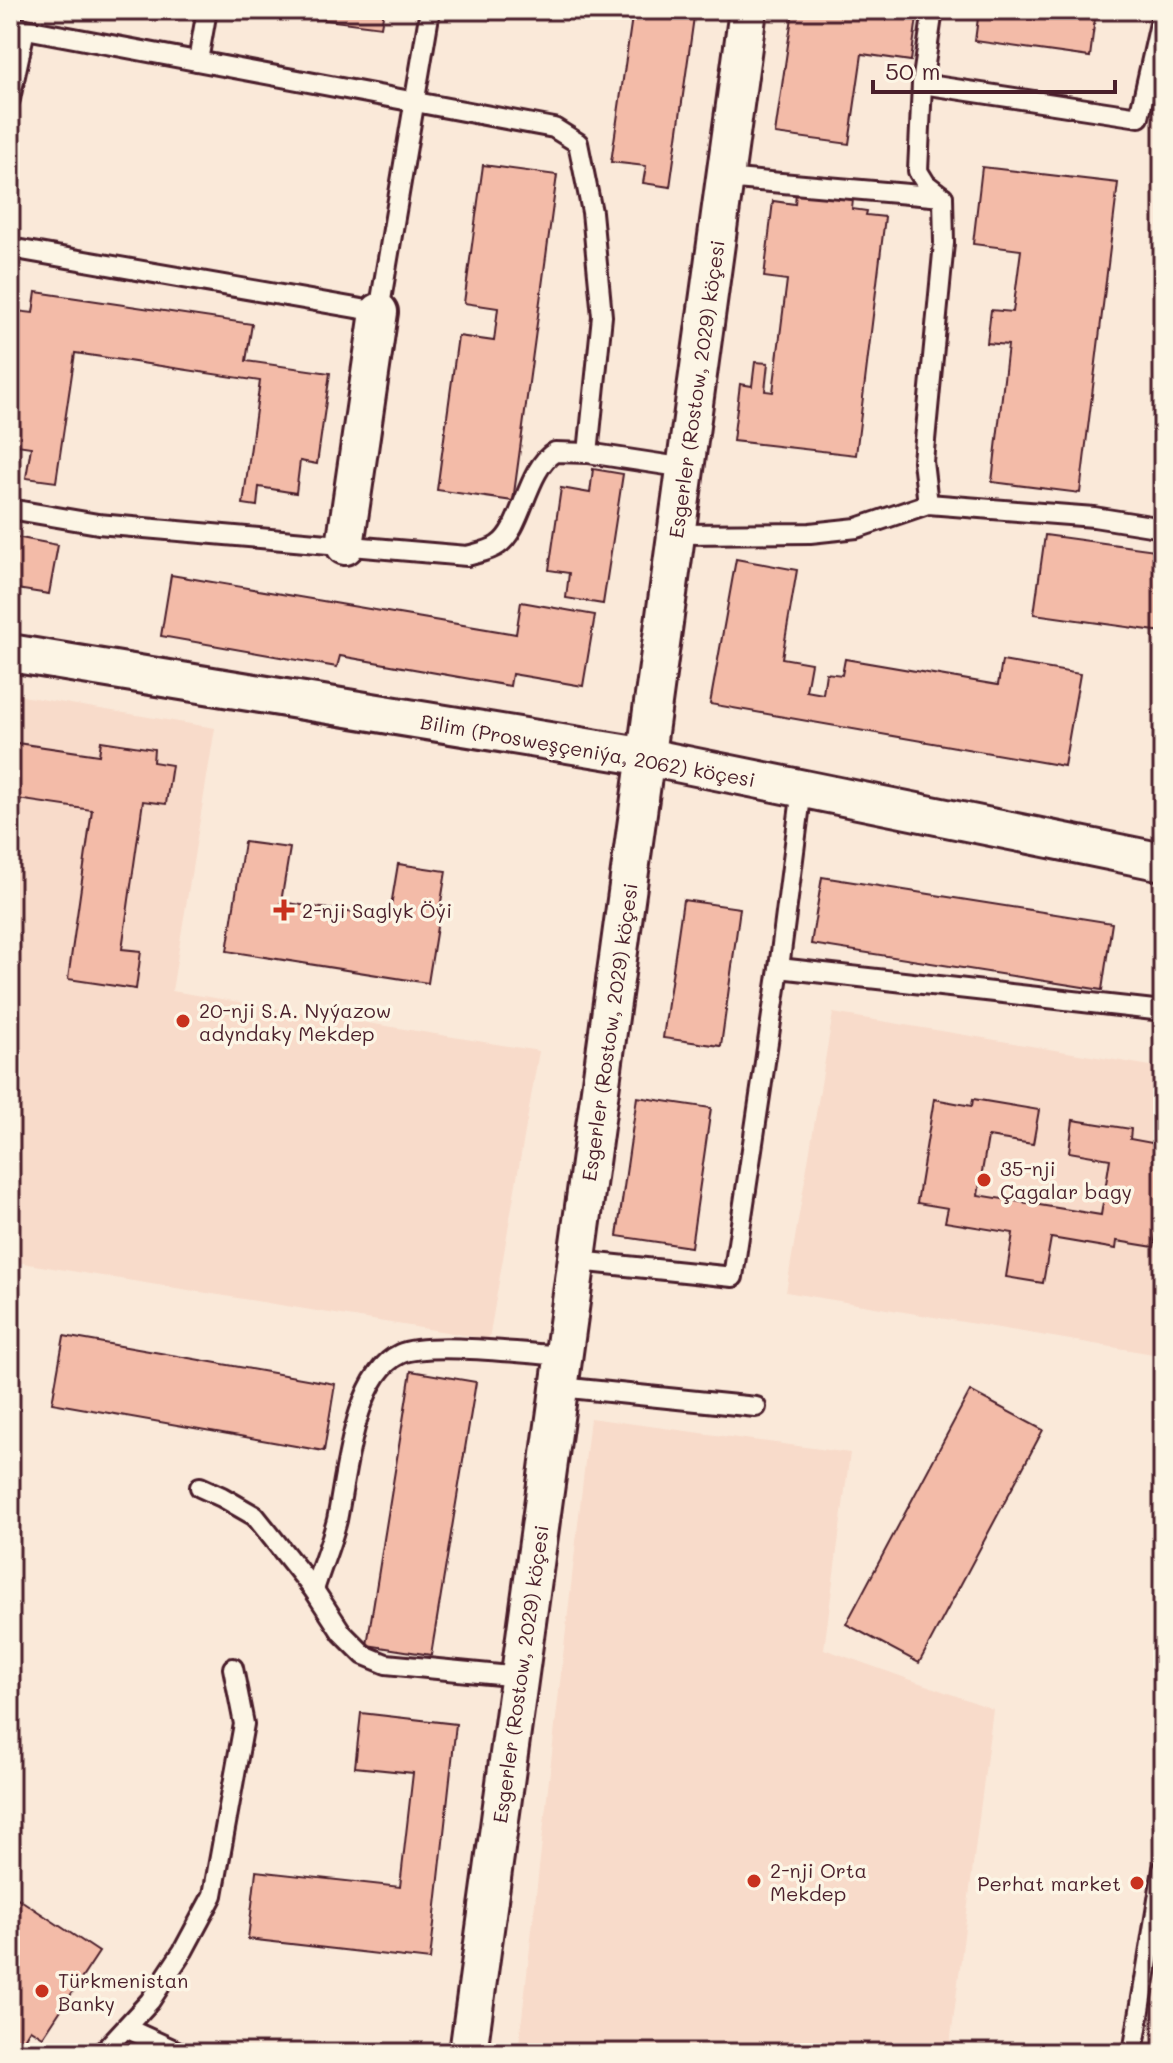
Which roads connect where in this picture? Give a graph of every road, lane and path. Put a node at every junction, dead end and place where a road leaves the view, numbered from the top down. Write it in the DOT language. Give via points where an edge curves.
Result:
graph roads {
  1 [pos="207,10"];
  2 [pos="430,10"];
  3 [pos="748,10"];
  4 [pos="933,10"];
  5 [pos="1163,10"];
  6 [pos="18,28"];
  7 [pos="198,61"];
  8 [pos="922,84"];
  9 [pos="10,99"];
  10 [pos="415,102"];
  11 [pos="724,178"];
  12 [pos="943,197"];
  13 [pos="10,248"];
  14 [pos="379,312"];
  15 [pos="588,453"];
  16 [pos="686,468"];
  17 [pos="928,504"];
  18 [pos="10,509"];
  19 [pos="1163,528"];
  20 [pos="677,534"];
  21 [pos="345,546"];
  22 [pos="10,653"];
  23 [pos="647,757"];
  24 [pos="802,789"];
  25 [pos="1163,862"];
  26 [pos="779,968"];
  27 [pos="1163,990"];
  28 [pos="1161,1010"];
  29 [pos="578,1261"];
  30 [pos="562,1371"];
  31 [pos="756,1407"];
  32 [pos="200,1487"];
  33 [pos="314,1590"];
  34 [pos="233,1668"];
  35 [pos="520,1677"];
  36 [pos="1163,1869"];
  37 [pos="126,2028"];
  38 [pos="10,2043"];
  39 [pos="25,2053"];
  40 [pos="102,2053"];
  41 [pos="181,2053"];
  42 [pos="468,2053"];
  43 [pos="1133,2053"];
  1 -- 7 [label="lane"];
  2 -- 10 [label="lane"];
  3 -- 11 [label="street, Esgerler (Rostow, 2029) köçesi"];
  4 -- 8 [label="lane"];
  5 -- 8 [label="lane" via="1139,117"];
  6 -- 7 [label="lane"];
  6 -- 9 [label="lane"];
  7 -- 10 [label="lane"];
  8 -- 12 [label="lane" via="918,171"];
  10 -- 14 [label="lane"];
  10 -- 15 [label="lane" via="554,128 578,143 592,212 602,316"];
  11 -- 12 [label="lane"];
  11 -- 16 [label="street, Esgerler (Rostow, 2029) köçesi"];
  12 -- 17 [label="lane" via="944,243 923,461"];
  13 -- 14 [label="lane"];
  14 -- 21 [label="street"];
  15 -- 16 [label="lane"];
  15 -- 21 [label="lane" via="564,451 548,457 499,545 467,556"];
  16 -- 20 [label="street, Esgerler (Rostow, 2029) köçesi"];
  17 -- 19 [label="lane"];
  17 -- 20 [label="lane" via="857,528 826,532"];
  18 -- 21 [label="lane" via="98,524"];
  20 -- 23 [label="street, Esgerler (Rostow, 2029) köçesi"];
  22 -- 23 [label="street, Bilim (Prosweşçeniýa, 2062) köçesi"];
  23 -- 24 [label="street, Bilim (Prosweşçeniýa, 2062) köçesi"];
  23 -- 29 [label="street, Esgerler (Rostow, 2029) köçesi"];
  24 -- 25 [label="street, Bilim (Prosweşçeniýa, 2062) köçesi"];
  24 -- 26 [label="lane"];
  26 -- 28 [label="lane"];
  26 -- 29 [label="lane" via="733,1277"];
  27 -- 28 [label="lane"];
  29 -- 30 [label="street, Esgerler (Rostow, 2029) köçesi"];
  30 -- 31 [label="lane"];
  30 -- 33 [label="lane" via="425,1348 400,1354 384,1365 368,1389 336,1524"];
  30 -- 35 [label="street, Esgerler (Rostow, 2029) köçesi"];
  32 -- 33 [label="lane" via="255,1516"];
  33 -- 35 [label="lane" via="342,1633 364,1655 386,1664"];
  34 -- 37 [label="lane" via="244,1724 213,1895 183,1951"];
  35 -- 42 [label="street, Esgerler (Rostow, 2029) köçesi"];
  36 -- 43 [label="lane"];
  37 -- 40 [label="lane"];
  37 -- 41 [label="lane"];
  38 -- 39 [label="path"];
}
